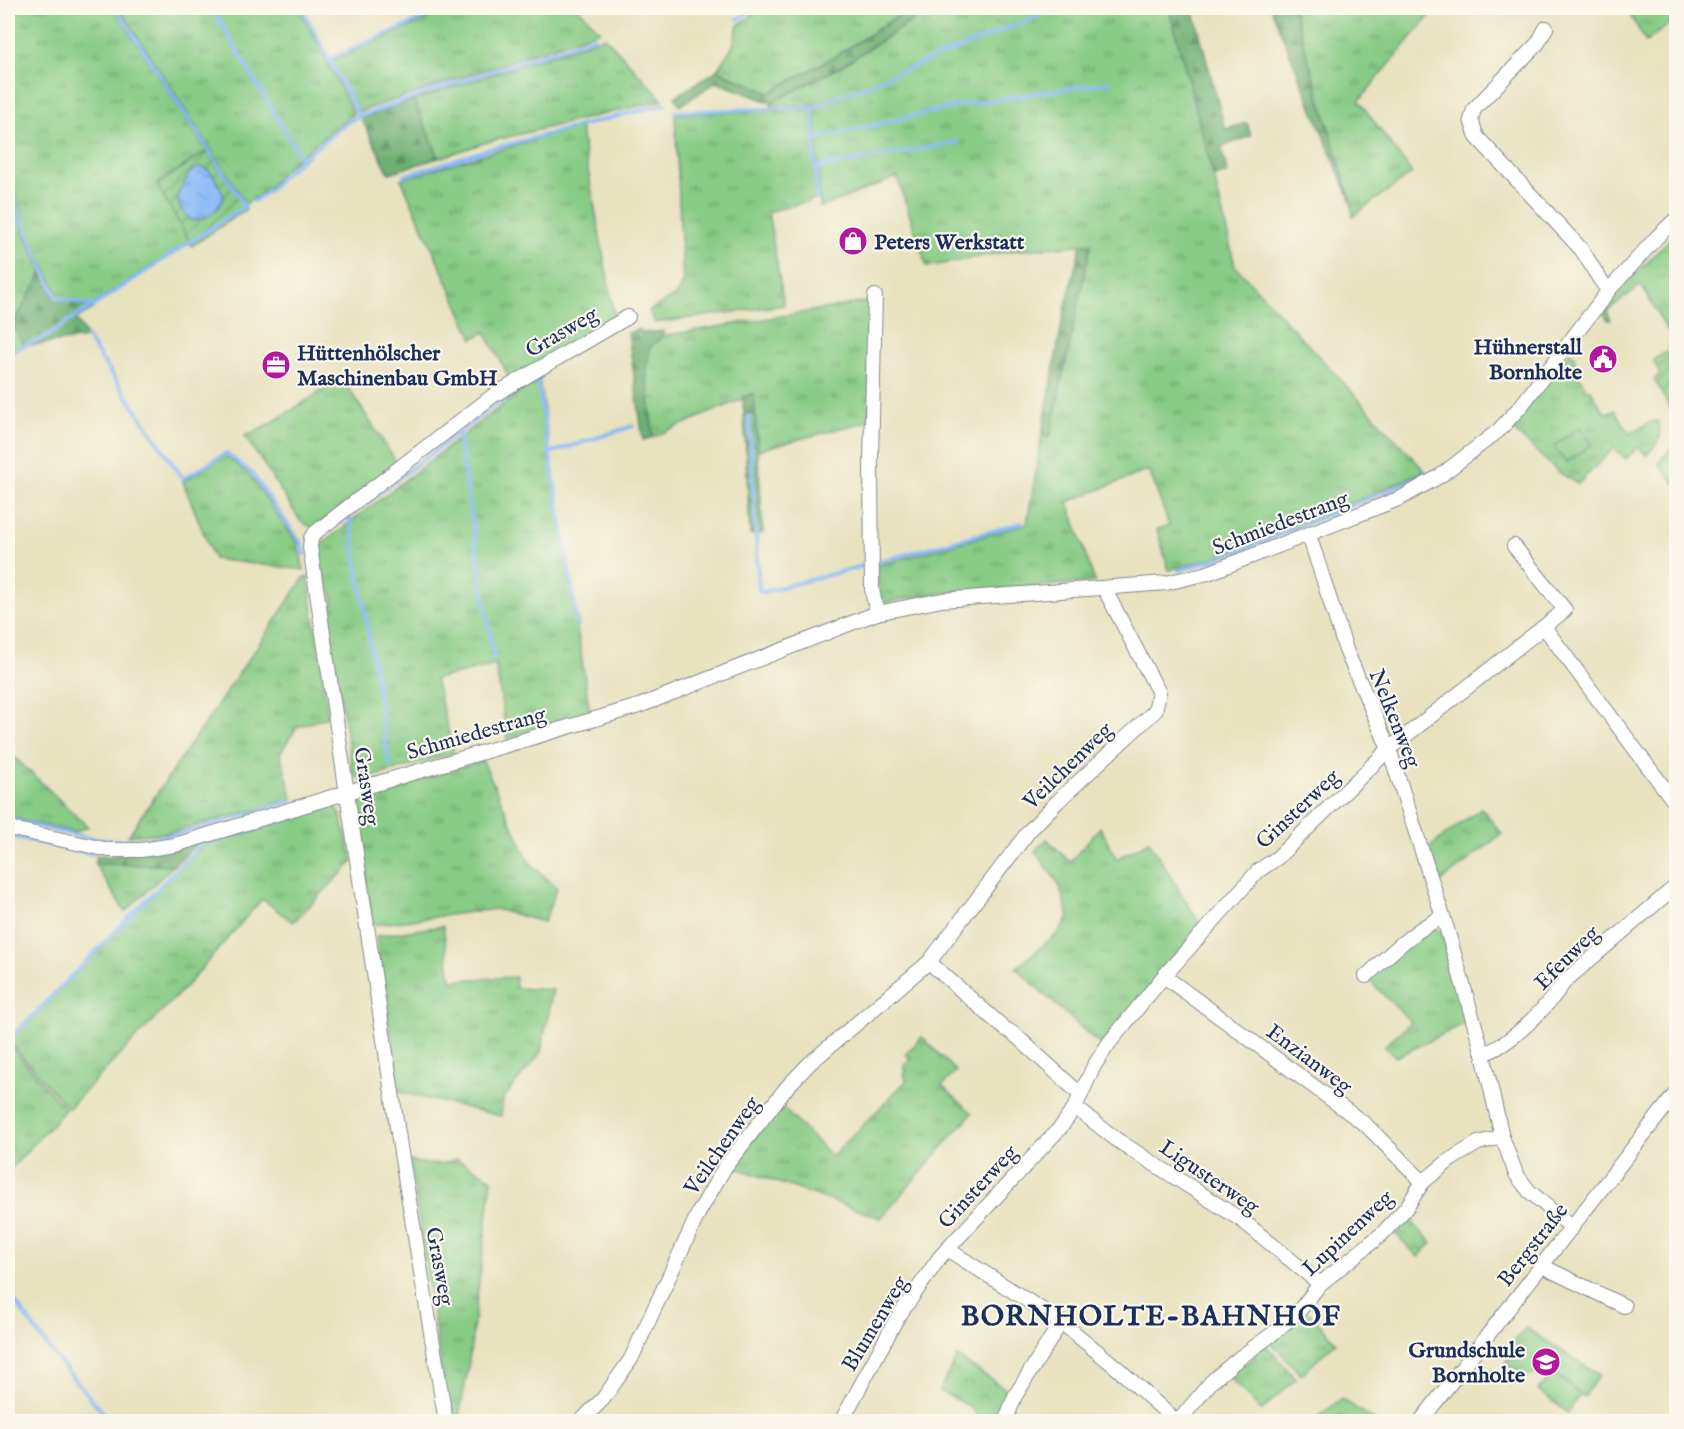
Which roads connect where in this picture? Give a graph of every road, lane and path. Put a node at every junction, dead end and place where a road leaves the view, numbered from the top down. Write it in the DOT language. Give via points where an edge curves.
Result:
graph roads {
  1 [pos="1546,28"];
  2 [pos="1677,219"];
  3 [pos="1609,290"];
  4 [pos="875,296"];
  5 [pos="628,317"];
  6 [pos="1309,534"];
  7 [pos="1514,546"];
  8 [pos="1104,588"];
  9 [pos="877,612"];
  10 [pos="1544,627"];
  11 [pos="1389,749"];
  12 [pos="348,792"];
  13 [pos="1677,804"];
  14 [pos="8,828"];
  15 [pos="1677,886"];
  16 [pos="1443,917"];
  17 [pos="929,962"];
  18 [pos="1164,976"];
  19 [pos="1366,976"];
  20 [pos="1483,1054"];
  21 [pos="1677,1093"];
  22 [pos="1078,1101"];
  23 [pos="1502,1137"];
  24 [pos="1423,1182"];
  25 [pos="1572,1228"];
  26 [pos="947,1249"];
  27 [pos="1542,1266"];
  28 [pos="1320,1284"];
  29 [pos="1624,1306"];
  30 [pos="1061,1322"];
  31 [pos="446,1422"];
  32 [pos="580,1422"];
  33 [pos="841,1422"];
  34 [pos="1005,1422"];
  35 [pos="1177,1422"];
  36 [pos="1420,1422"];
  1 -- 3 [label="street" via="1538,43 1474,109 1471,120 1477,137 1581,249"];
  2 -- 3 [label="street, Schmiedestrang"];
  3 -- 6 [label="street, Schmiedestrang" via="1498,431 1440,476 1401,498"];
  4 -- 9 [label="street" via="871,459 872,590"];
  5 -- 12 [label="street, Grasweg" via="494,395 312,538 310,547"];
  6 -- 8 [label="street, Schmiedestrang" via="1208,573 1166,583"];
  6 -- 11 [label="street, Nelkenweg" via="1346,650"];
  7 -- 10 [label="street" via="1565,610"];
  8 -- 9 [label="street, Schmiedestrang" via="942,600"];
  8 -- 17 [label="street, Veilchenweg" via="1159,693 1155,711 1029,831"];
  9 -- 12 [label="street, Schmiedestrang" via="639,706"];
  10 -- 11 [label="street"];
  10 -- 13 [label="street"];
  11 -- 16 [label="street, Nelkenweg"];
  11 -- 18 [label="street, Ginsterweg" via="1258,872"];
  12 -- 14 [label="street, Schmiedestrang" via="175,845 141,850 109,850"];
  12 -- 31 [label="street, Grasweg" via="412,1224"];
  15 -- 20 [label="street, Efeuweg" via="1564,981 1534,1018 1494,1051"];
  16 -- 19 [label="street" via="1403,943"];
  16 -- 20 [label="street, Nelkenweg"];
  17 -- 22 [label="street" via="1014,1034"];
  17 -- 32 [label="street, Veilchenweg" via="810,1062 725,1167 699,1212 632,1359 603,1399"];
  18 -- 22 [label="street, Ginsterweg" via="1109,1042"];
  18 -- 24 [label="street, Enzianweg" via="1366,1125"];
  20 -- 23 [label="street, Nelkenweg"];
  21 -- 25 [label="street, Bergstraße"];
  22 -- 26 [label="street, Ginsterweg" via="1061,1127"];
  22 -- 28 [label="street, Ligusterweg" via="1117,1140 1243,1221"];
  23 -- 24 [label="street, Lupinenweg" via="1478,1143"];
  23 -- 25 [label="street, Nelkenweg" via="1516,1174 1529,1191"];
  24 -- 28 [label="street, Lupinenweg" via="1407,1208 1382,1234"];
  25 -- 27 [label="street, Bergstraße"];
  26 -- 30 [label="street, Ginsterweg"];
  26 -- 33 [label="street, Blumenweg" via="896,1320"];
  27 -- 29 [label="street"];
  27 -- 36 [label="street, Bergstraße"];
  28 -- 35 [label="street, Lupinenweg" via="1299,1311 1211,1382"];
  30 -- 34 [label="street" via="1015,1395"];
  30 -- 35 [label="street, Ginsterweg"];
}
